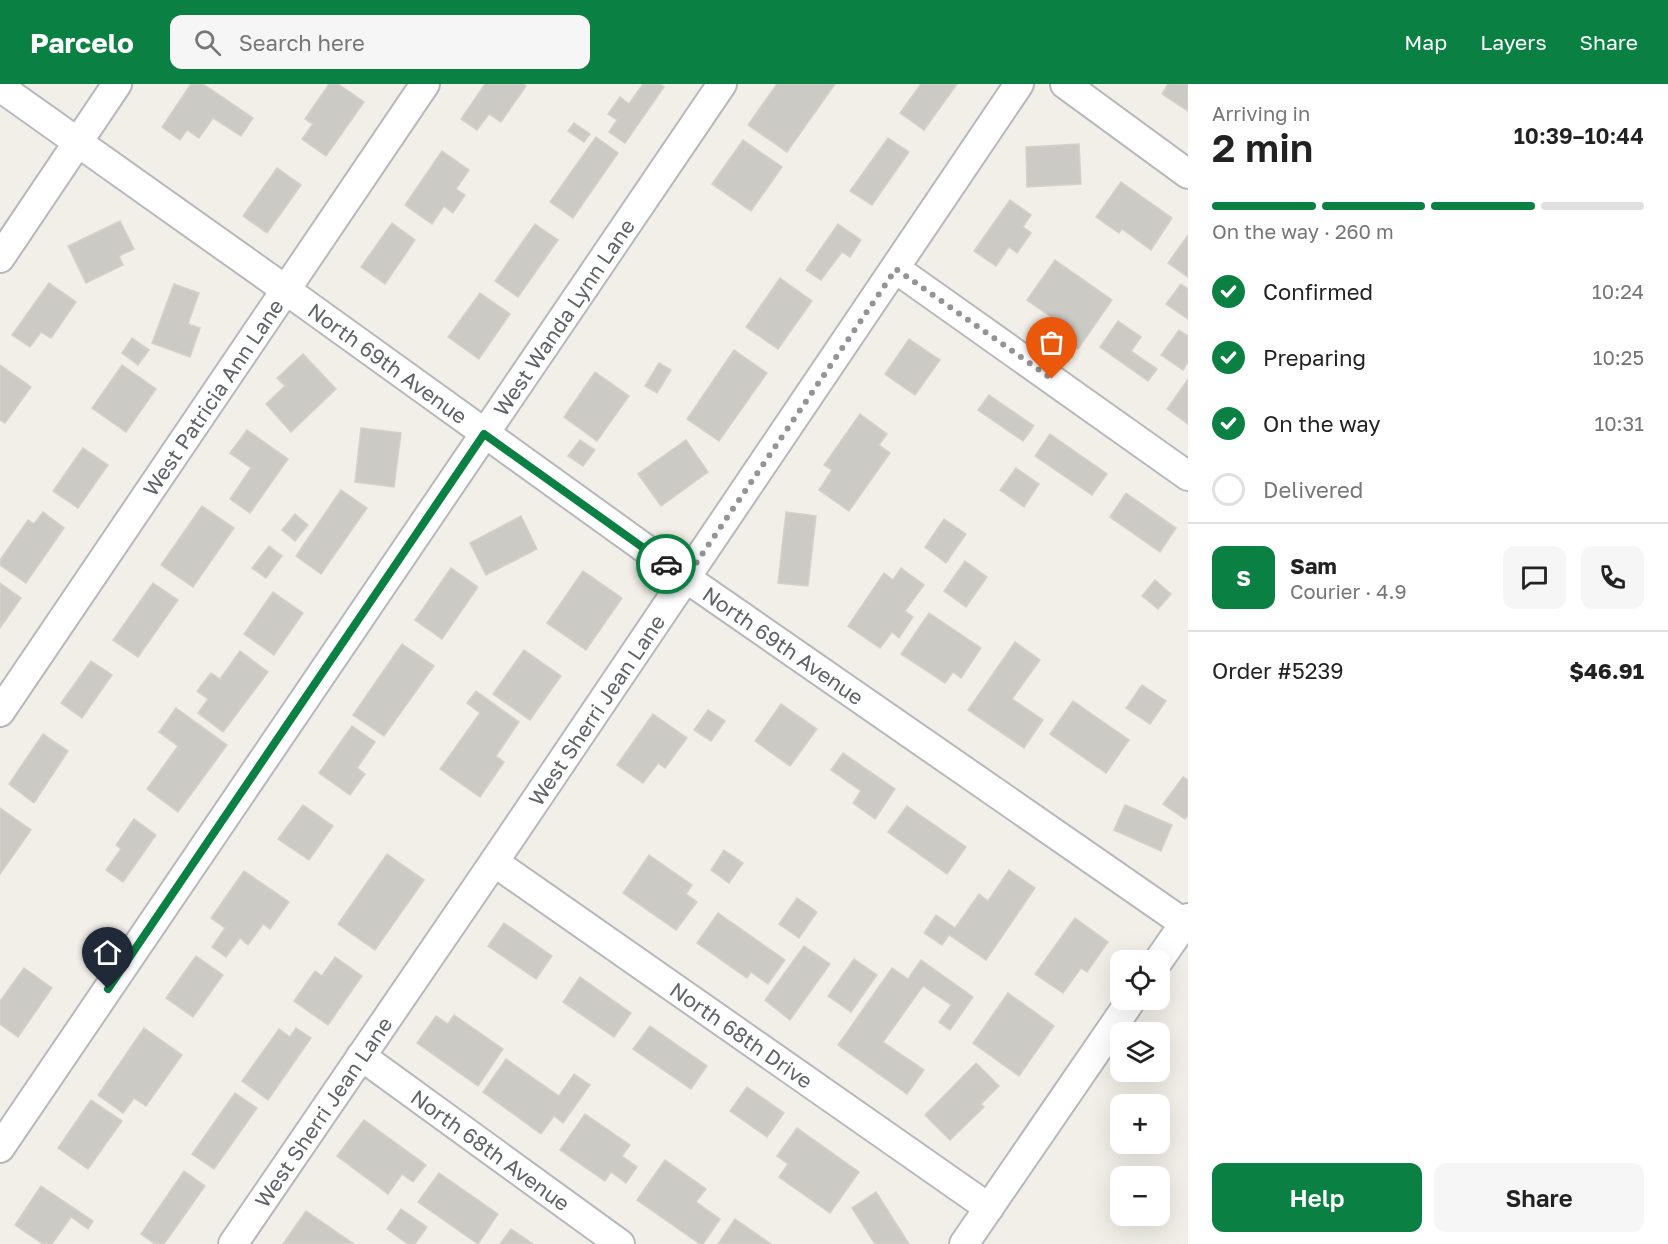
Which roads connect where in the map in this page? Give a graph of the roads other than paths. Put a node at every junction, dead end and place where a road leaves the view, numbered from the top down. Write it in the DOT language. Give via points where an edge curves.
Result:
graph roads {
  1 [pos="117,84"];
  2 [pos="425,84"];
  3 [pos="722,84"];
  4 [pos="1018,84"];
  5 [pos="1065,84"];
  6 [pos="0,87"];
  7 [pos="78,142"];
  8 [pos="1188,174"];
  9 [pos="0,258"];
  10 [pos="896,269"];
  11 [pos="286,290"];
  12 [pos="484,434"];
  13 [pos="1188,476"];
  14 [pos="686,578"];
  15 [pos="0,712"];
  16 [pos="494,862"];
  17 [pos="1187,922"];
  18 [pos="1166,950"];
  19 [pos="1124,1010"];
  20 [pos="361,1056"];
  21 [pos="0,1148"];
  22 [pos="989,1208"];
  23 [pos="233,1244"];
  24 [pos="620,1244"];
  25 [pos="964,1244"];
  1 -- 7 [label="street"];
  2 -- 11 [label="street, West Patricia Ann Lane"];
  3 -- 12 [label="street, West Wanda Lynn Lane"];
  4 -- 10 [label="street, West Sherri Jean Lane"];
  5 -- 8 [label="street"];
  6 -- 7 [label="street, North 69th Avenue"];
  7 -- 9 [label="street"];
  7 -- 11 [label="street, North 69th Avenue"];
  10 -- 13 [label="street"];
  10 -- 14 [label="street, West Sherri Jean Lane"];
  11 -- 12 [label="street, North 69th Avenue"];
  11 -- 15 [label="street, West Patricia Ann Lane"];
  12 -- 14 [label="street, North 69th Avenue"];
  12 -- 21 [label="street, West Wanda Lynn Lane"];
  14 -- 16 [label="street, West Sherri Jean Lane"];
  14 -- 17 [label="street, North 69th Avenue"];
  16 -- 20 [label="street, West Sherri Jean Lane"];
  16 -- 22 [label="street, North 68th Drive"];
  17 -- 18 [label="street"];
  19 -- 22 [label="street"];
  20 -- 23 [label="street, West Sherri Jean Lane"];
  20 -- 24 [label="street, North 68th Avenue"];
  22 -- 25 [label="street"];
}
